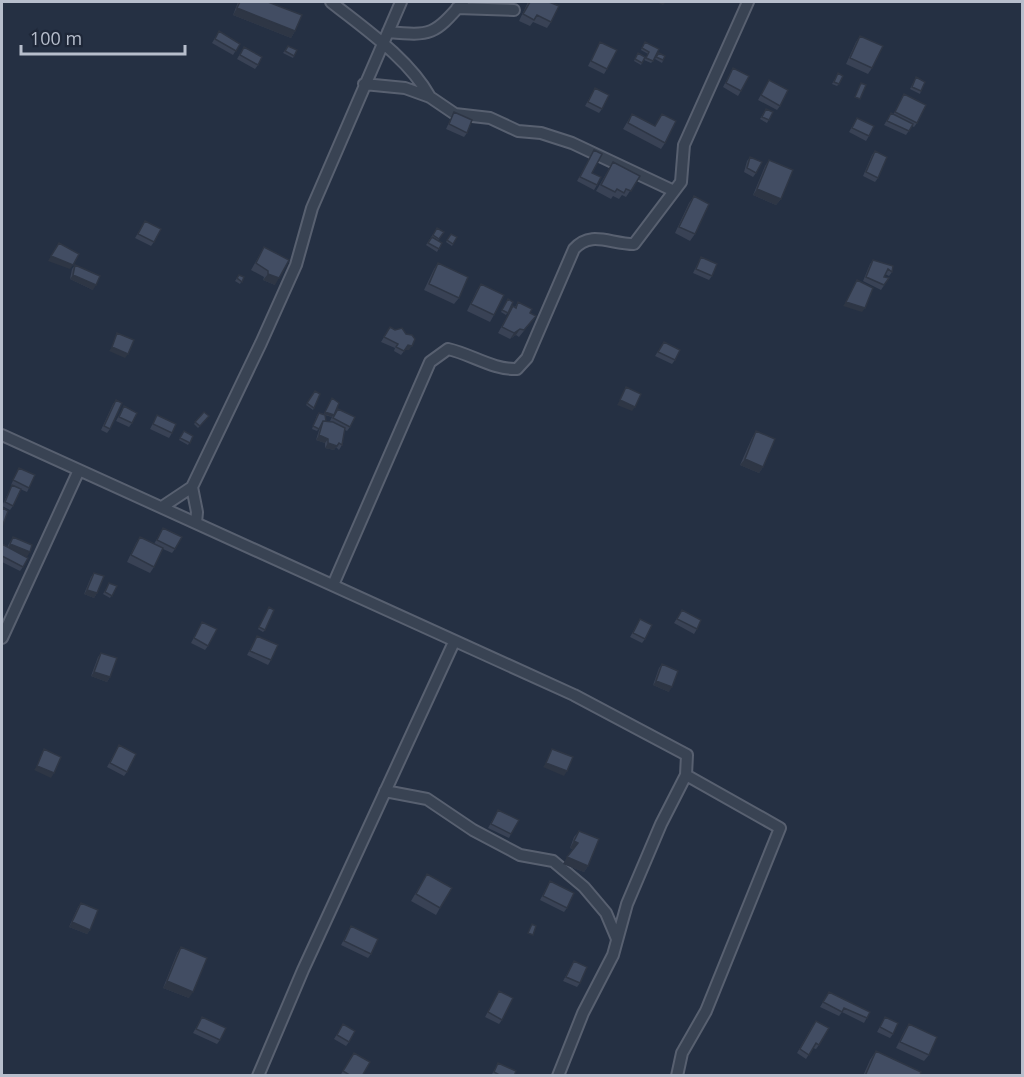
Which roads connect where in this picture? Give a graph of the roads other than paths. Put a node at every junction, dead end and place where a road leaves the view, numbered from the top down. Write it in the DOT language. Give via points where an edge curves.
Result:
graph roads {
  1 [pos="332,2"];
  2 [pos="401,2"];
  3 [pos="748,2"];
  4 [pos="460,5"];
  5 [pos="514,10"];
  6 [pos="385,37"];
  7 [pos="364,84"];
  8 [pos="430,97"];
  9 [pos="674,191"];
  10 [pos="2,435"];
  11 [pos="79,470"];
  12 [pos="192,487"];
  13 [pos="162,507"];
  14 [pos="196,523"];
  15 [pos="333,585"];
  16 [pos="2,638"];
  17 [pos="454,642"];
  18 [pos="686,775"];
  19 [pos="385,791"];
  20 [pos="617,939"];
  21 [pos="258,1076"];
  22 [pos="558,1076"];
  23 [pos="677,1076"];
  1 -- 6 [label="street"];
  2 -- 6 [label="street"];
  3 -- 9 [label="street" via="684,144 681,182"];
  4 -- 5 [label="street"];
  4 -- 6 [label="street" via="437,30"];
  6 -- 7 [label="street"];
  6 -- 8 [label="street"];
  7 -- 8 [label="street" via="405,88"];
  7 -- 12 [label="street" via="312,208 296,265"];
  8 -- 9 [label="street" via="455,114 490,118 518,131 541,133 572,143"];
  9 -- 15 [label="street" via="633,244 589,238 574,249 527,358 517,369 502,369 469,353 448,349 430,362"];
  10 -- 11 [label="street"];
  11 -- 13 [label="street"];
  11 -- 16 [label="street"];
  12 -- 13 [label="street"];
  12 -- 14 [label="street"];
  13 -- 14 [label="street"];
  14 -- 15 [label="street"];
  15 -- 17 [label="street"];
  17 -- 18 [label="street" via="574,696 687,755"];
  17 -- 19 [label="street"];
  18 -- 20 [label="street" via="627,904"];
  18 -- 23 [label="street" via="780,828 706,1011 682,1053"];
  19 -- 20 [label="street" via="427,799 519,855 553,861 606,913"];
  19 -- 21 [label="street"];
  20 -- 22 [label="street"];
}
